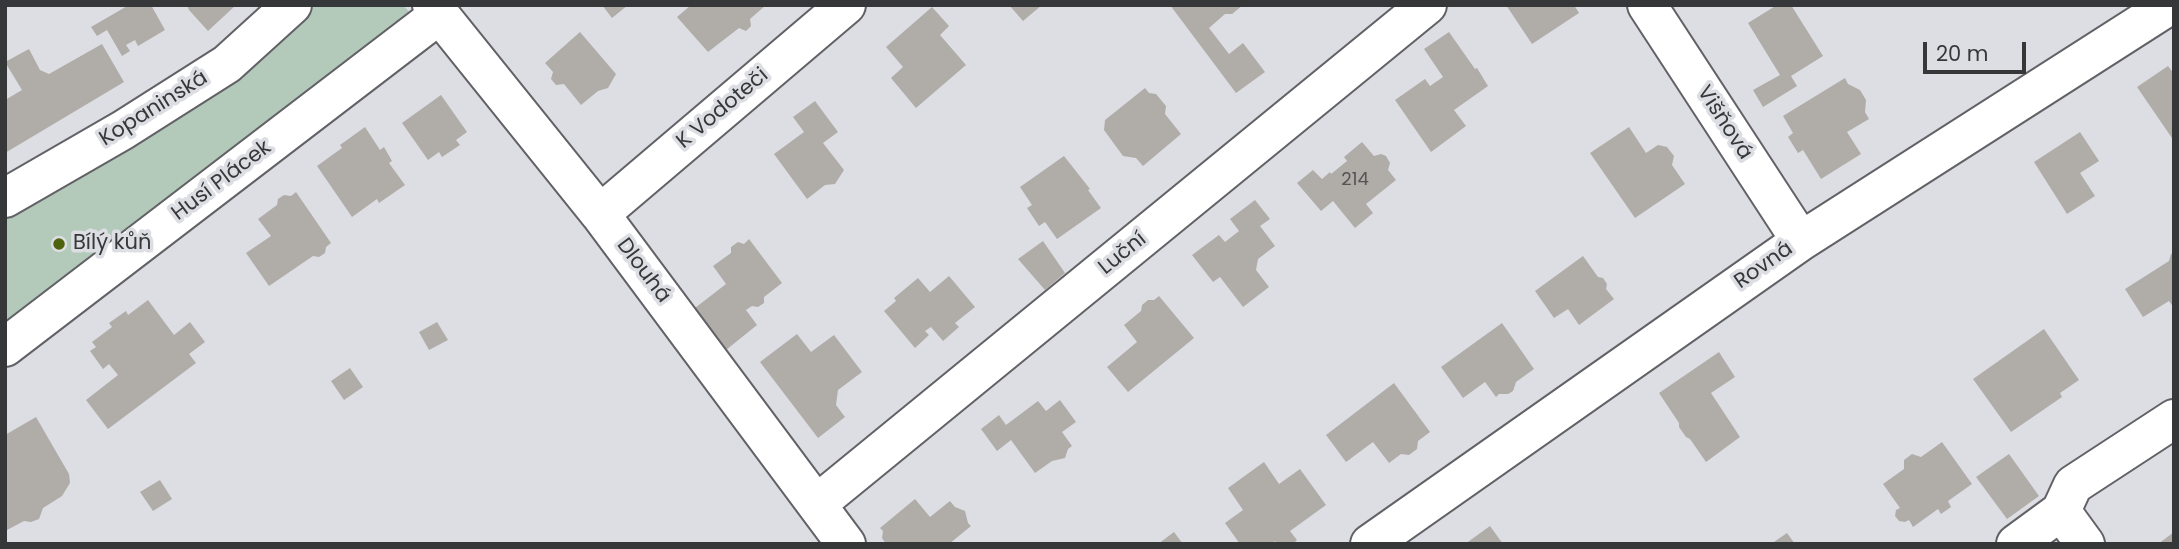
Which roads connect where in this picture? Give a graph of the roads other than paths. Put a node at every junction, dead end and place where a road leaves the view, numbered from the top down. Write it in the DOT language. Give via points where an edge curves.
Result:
graph roads {
  1 [pos="292,5"];
  2 [pos="846,5"];
  3 [pos="1427,5"];
  4 [pos="1647,5"];
  5 [pos="2170,5"];
  6 [pos="436,10"];
  7 [pos="5,198"];
  8 [pos="600,214"];
  9 [pos="1801,240"];
  10 [pos="5,347"];
  11 [pos="2174,419"];
  12 [pos="818,503"];
  13 [pos="2061,511"];
  14 [pos="846,544"];
  15 [pos="1370,544"];
  16 [pos="2015,544"];
  17 [pos="2085,544"];
  1 -- 7 [label="street, Kopaninská" via="226,64 124,130"];
  2 -- 8 [label="street, K Vodoteči"];
  3 -- 12 [label="street, Luční"];
  4 -- 9 [label="street, Višňová"];
  5 -- 9 [label="street, Rovná"];
  6 -- 8 [label="street, Dlouhá"];
  6 -- 10 [label="street, Husí Plácek"];
  8 -- 12 [label="street, Dlouhá"];
  9 -- 15 [label="street, Rovná"];
  11 -- 13 [label="street" via="2073,485"];
  12 -- 14 [label="street, Dlouhá"];
  13 -- 16 [label="street"];
  13 -- 17 [label="street"];
}
